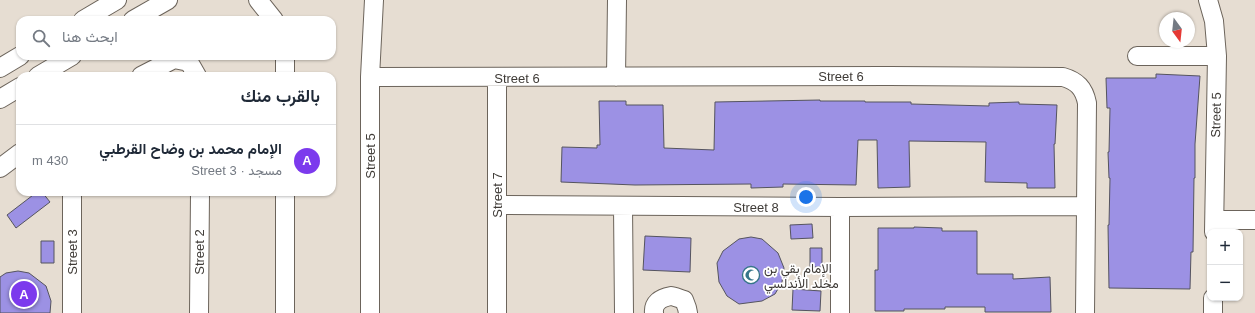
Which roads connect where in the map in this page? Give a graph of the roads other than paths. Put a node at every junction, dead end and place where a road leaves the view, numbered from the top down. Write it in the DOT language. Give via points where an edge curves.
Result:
graph roads {
  1 [pos="117,0"];
  2 [pos="168,0"];
  3 [pos="374,0"];
  4 [pos="617,0"];
  5 [pos="1208,0"];
  6 [pos="90,16"];
  7 [pos="141,16"];
  8 [pos="1137,56"];
  9 [pos="1217,56"];
  10 [pos="16,58"];
  11 [pos="65,60"];
  12 [pos="172,60"];
  13 [pos="179,60"];
  14 [pos="285,60"];
  15 [pos="0,68"];
  16 [pos="45,72"];
  17 [pos="149,72"];
  18 [pos="195,72"];
  19 [pos="285,72"];
  20 [pos="370,77"];
  21 [pos="616,77"];
  22 [pos="497,78"];
  23 [pos="16,89"];
  24 [pos="0,98"];
  25 [pos="16,156"];
  26 [pos="0,168"];
  27 [pos="72,196"];
  28 [pos="200,196"];
  29 [pos="285,196"];
  30 [pos="497,205"];
  31 [pos="624,206"];
  32 [pos="1086,206"];
  33 [pos="840,207"];
  34 [pos="1255,220"];
  35 [pos="1214,226"];
  36 [pos="1214,301"];
  37 [pos="72,313"];
  38 [pos="199,313"];
  39 [pos="285,313"];
  40 [pos="370,313"];
  41 [pos="497,313"];
  42 [pos="624,313"];
  43 [pos="654,313"];
  44 [pos="688,313"];
  45 [pos="840,313"];
  46 [pos="1085,313"];
  47 [pos="1213,313"];
  1 -- 6 [label="street"];
  2 -- 7 [label="street"];
  3 -- 20 [label="street, Street 5"];
  4 -- 21 [label="street"];
  5 -- 9 [label="street, Street 5" via="1214,21"];
  8 -- 9 [label="street"];
  9 -- 35 [label="street, Street 5"];
  10 -- 15 [label="street"];
  11 -- 16 [label="street"];
  12 -- 17 [label="street"];
  13 -- 18 [label="street" via="189,62"];
  14 -- 19 [label="street"];
  20 -- 22 [label="street, Street 6"];
  20 -- 40 [label="street, Street 5"];
  21 -- 22 [label="street, Street 6"];
  21 -- 32 [label="street, Street 6" via="1063,77 1080,86 1087,103"];
  22 -- 30 [label="street, Street 7"];
  23 -- 24 [label="street"];
  25 -- 26 [label="street"];
  27 -- 37 [label="street, Street 3"];
  28 -- 38 [label="street, Street 2"];
  29 -- 39 [label="street"];
  30 -- 31 [label="street, Street 8"];
  30 -- 41 [label="street, Street 7"];
  31 -- 33 [label="street, Street 8"];
  31 -- 42 [label="street"];
  32 -- 33 [label="street, Street 8"];
  32 -- 46 [label="street, Street 6"];
  33 -- 45 [label="street"];
  34 -- 35 [label="street"];
  36 -- 47 [label="street"];
  43 -- 44 [label="street" via="653,307 656,302 671,296 684,300"];
}
